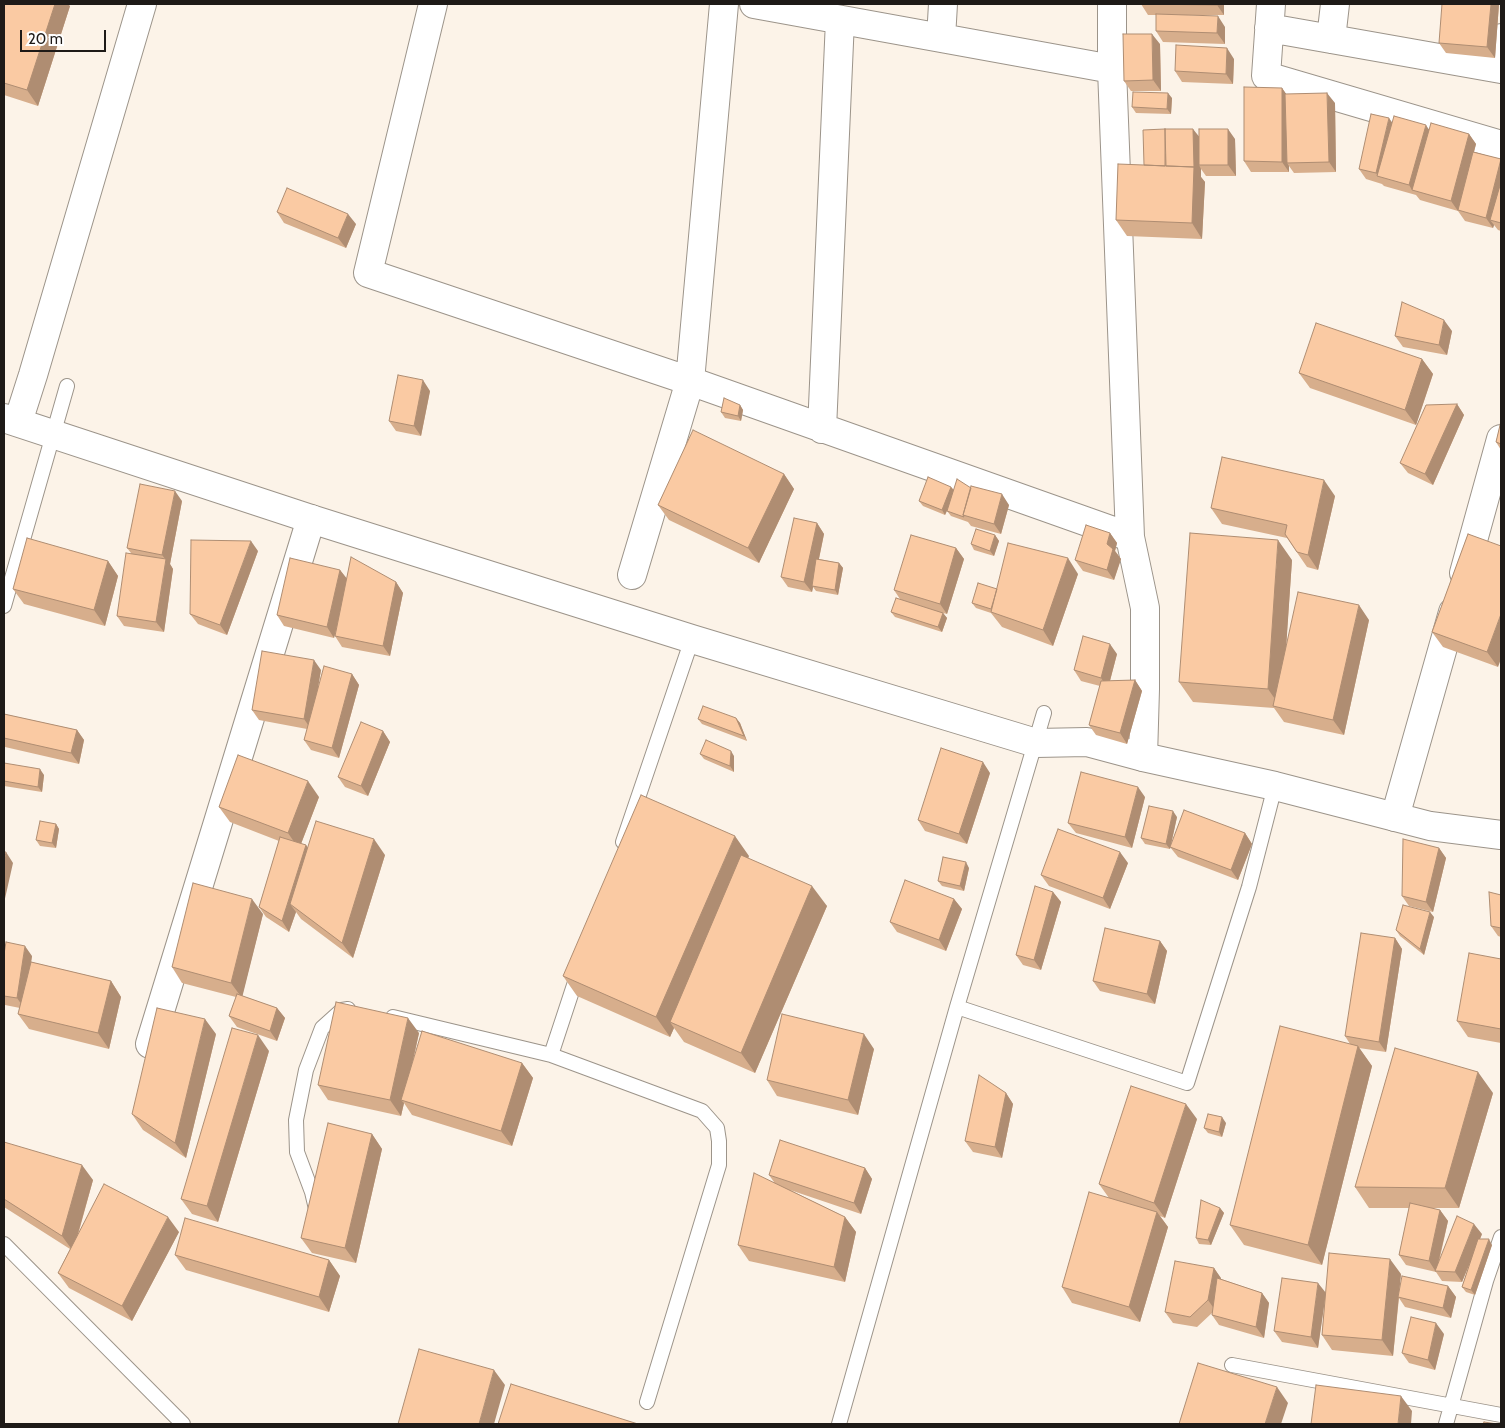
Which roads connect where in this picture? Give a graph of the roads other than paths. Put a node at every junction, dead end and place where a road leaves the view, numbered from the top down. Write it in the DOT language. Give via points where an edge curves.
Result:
graph roads {
  1 [pos="142,4"];
  2 [pos="433,4"];
  3 [pos="724,4"];
  4 [pos="754,4"];
  5 [pos="943,4"];
  6 [pos="1112,4"];
  7 [pos="1335,4"];
  8 [pos="1270,16"];
  9 [pos="840,20"];
  10 [pos="941,38"];
  11 [pos="1501,38"];
  12 [pos="1330,39"];
  13 [pos="1499,68"];
  14 [pos="1112,69"];
  15 [pos="1501,145"];
  16 [pos="690,381"];
  17 [pos="67,386"];
  18 [pos="11,420"];
  19 [pos="822,429"];
  20 [pos="54,434"];
  21 [pos="1501,439"];
  22 [pos="311,519"];
  23 [pos="1130,537"];
  24 [pos="632,575"];
  25 [pos="4,606"];
  26 [pos="692,639"];
  27 [pos="1044,713"];
  28 [pos="1036,743"];
  29 [pos="1143,757"];
  30 [pos="1275,786"];
  31 [pos="1395,817"];
  32 [pos="1500,830"];
  33 [pos="618,856"];
  34 [pos="583,961"];
  35 [pos="957,1007"];
  36 [pos="359,1008"];
  37 [pos="378,1013"];
  38 [pos="150,1046"];
  39 [pos="550,1055"];
  40 [pos="312,1226"];
  41 [pos="1501,1237"];
  42 [pos="4,1244"];
  43 [pos="1232,1365"];
  44 [pos="647,1402"];
  45 [pos="1452,1405"];
  46 [pos="1501,1415"];
  47 [pos="183,1424"];
  48 [pos="839,1424"];
  49 [pos="1446,1424"];
  1 -- 18 [label="street" via="33,375"];
  2 -- 16 [label="street" via="368,273"];
  3 -- 16 [label="street"];
  4 -- 9 [label="street"];
  5 -- 10 [label="street"];
  6 -- 14 [label="street"];
  7 -- 12 [label="street"];
  8 -- 12 [label="street"];
  8 -- 15 [label="street" via="1266,76"];
  9 -- 10 [label="street"];
  9 -- 19 [label="street"];
  10 -- 14 [label="street"];
  11 -- 13 [label="street"];
  12 -- 13 [label="street"];
  14 -- 23 [label="street"];
  16 -- 19 [label="street"];
  16 -- 24 [label="street"];
  17 -- 20 [label="lane"];
  18 -- 20 [label="street"];
  19 -- 23 [label="street"];
  20 -- 22 [label="street"];
  20 -- 25 [label="lane"];
  21 -- 31 [label="street"];
  22 -- 26 [label="street"];
  22 -- 38 [label="street"];
  23 -- 29 [label="street" via="1145,608"];
  26 -- 28 [label="street"];
  26 -- 33 [label="lane"];
  27 -- 28 [label="lane"];
  28 -- 29 [label="street" via="1087,742"];
  28 -- 35 [label="lane"];
  29 -- 30 [label="street"];
  30 -- 31 [label="street"];
  30 -- 35 [label="lane" via="1249,887 1186,1083"];
  31 -- 32 [label="street" via="1430,826"];
  34 -- 39 [label="lane"];
  35 -- 48 [label="lane"];
  36 -- 40 [label="lane" via="342,1010 322,1028 306,1070 296,1120 297,1152 316,1207"];
  37 -- 39 [label="lane"];
  39 -- 44 [label="lane" via="702,1111 717,1128 719,1165"];
  41 -- 45 [label="lane"];
  42 -- 47 [label="lane"];
  43 -- 45 [label="lane"];
  45 -- 46 [label="lane"];
  45 -- 49 [label="lane"];
}
